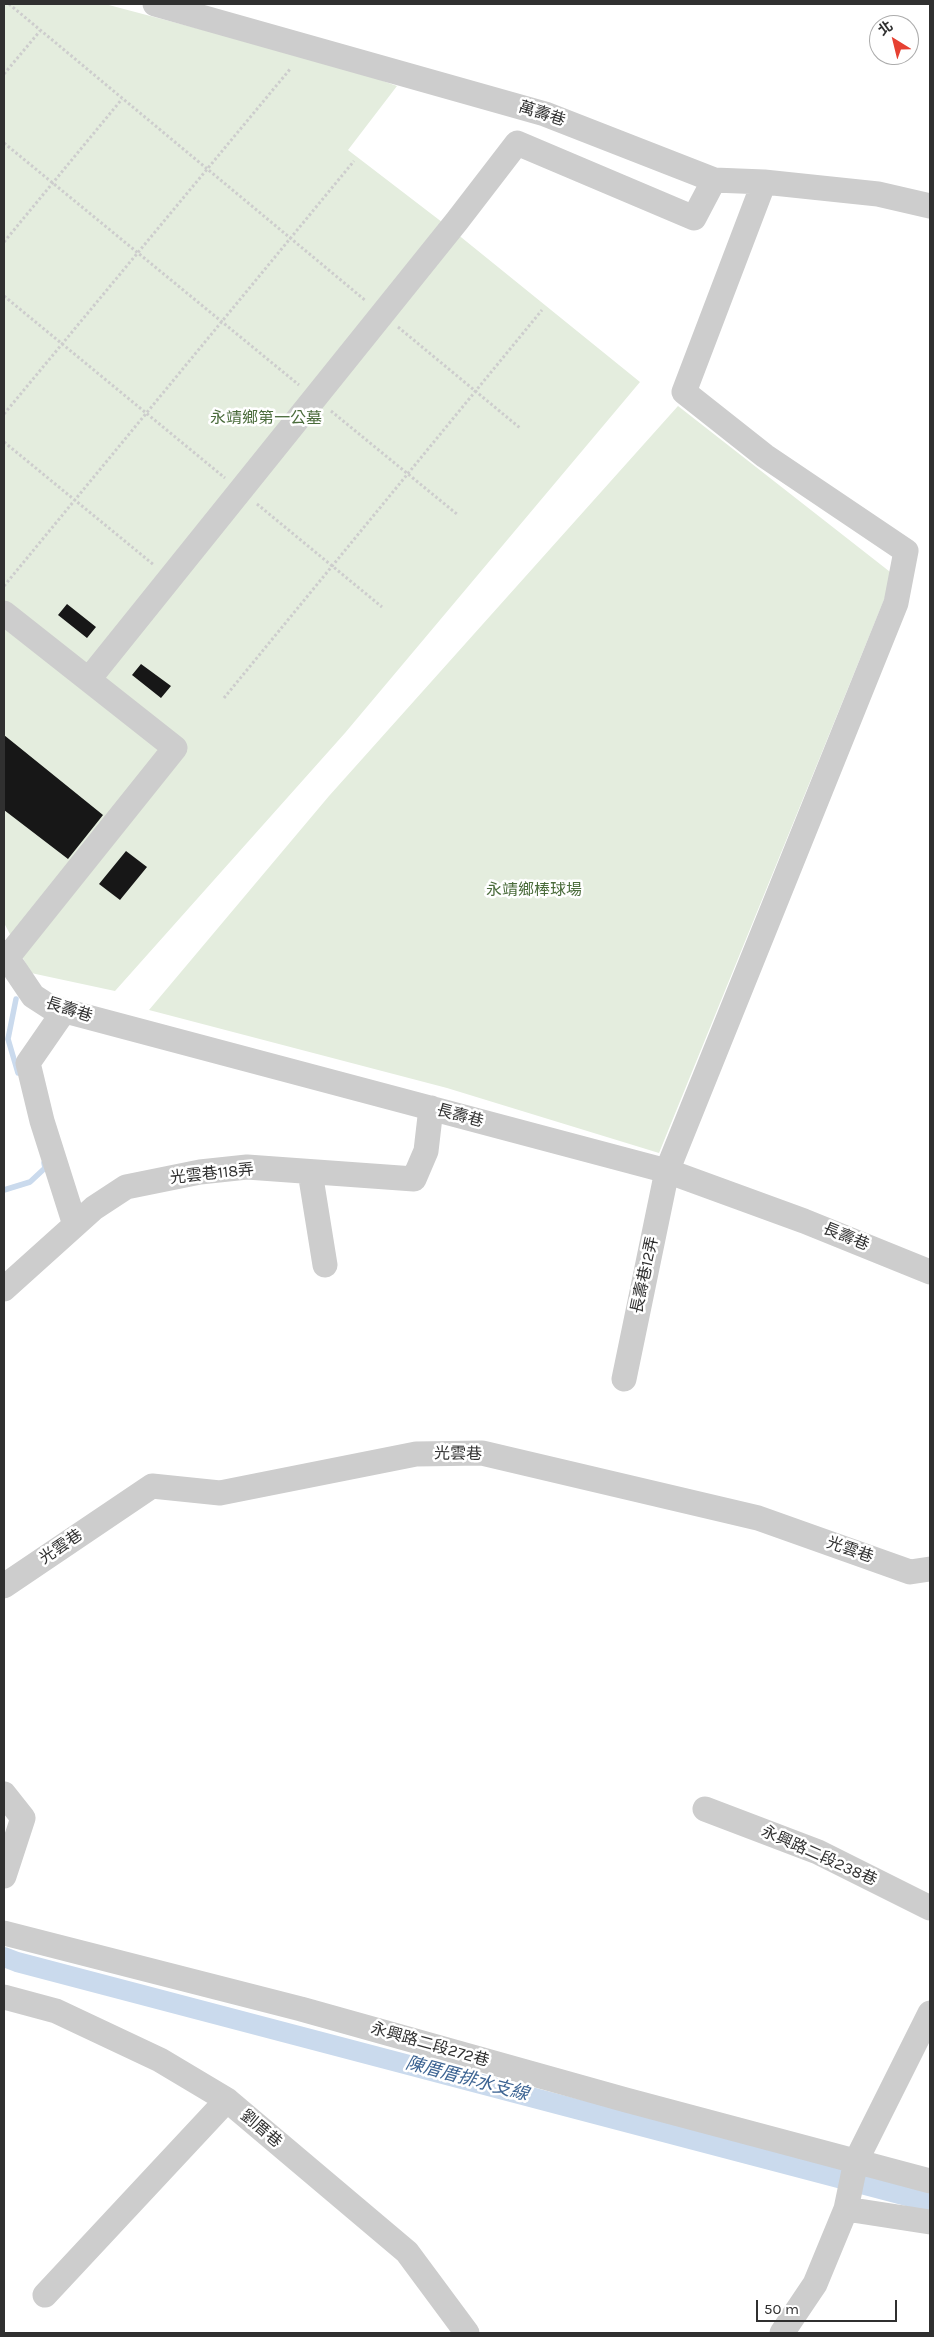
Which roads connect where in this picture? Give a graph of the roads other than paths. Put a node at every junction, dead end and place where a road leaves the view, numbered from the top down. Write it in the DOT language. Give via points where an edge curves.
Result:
graph roads {
  1 [pos="155,4"];
  2 [pos="228,13"];
  3 [pos="714,180"];
  4 [pos="764,182"];
  5 [pos="930,206"];
  6 [pos="4,613"];
  7 [pos="89,679"];
  8 [pos="5,955"];
  9 [pos="64,1011"];
  10 [pos="430,1108"];
  11 [pos="667,1170"];
  12 [pos="310,1172"];
  13 [pos="75,1225"];
  14 [pos="325,1265"];
  15 [pos="930,1271"];
  16 [pos="4,1289"];
  17 [pos="624,1379"];
  18 [pos="930,1570"];
  19 [pos="4,1586"];
  20 [pos="4,1794"];
  21 [pos="705,1809"];
  22 [pos="4,1876"];
  23 [pos="930,1908"];
  24 [pos="4,1933"];
  25 [pos="4,1998"];
  26 [pos="930,2013"];
  27 [pos="227,2100"];
  28 [pos="856,2161"];
  29 [pos="930,2181"];
  30 [pos="846,2209"];
  31 [pos="930,2222"];
  32 [pos="45,2296"];
  33 [pos="467,2333"];
  34 [pos="782,2333"];
  1 -- 2 [label="street, 萬壽巷"];
  2 -- 3 [label="street, 萬壽巷" via="545,114"];
  3 -- 4 [label="street, 萬壽巷"];
  3 -- 7 [label="street" via="694,218 517,143"];
  4 -- 5 [label="street, 萬壽巷" via="878,194"];
  4 -- 11 [label="street, 長壽巷12弄" via="684,392 765,456 906,551 896,603"];
  6 -- 7 [label="street"];
  7 -- 8 [label="street" via="175,748"];
  8 -- 9 [label="street, 長壽巷" via="33,996"];
  9 -- 10 [label="street, 長壽巷"];
  9 -- 13 [label="street" via="28,1063 42,1121"];
  10 -- 11 [label="street, 長壽巷"];
  10 -- 12 [label="street, 光雲巷118弄" via="426,1151 414,1179"];
  11 -- 15 [label="street, 長壽巷"];
  11 -- 17 [label="street, 長壽巷12弄"];
  12 -- 13 [label="street, 光雲巷118弄" via="247,1168 200,1172 126,1187"];
  12 -- 14 [label="street"];
  13 -- 16 [label="street, 光雲巷118弄"];
  18 -- 19 [label="street, 光雲巷" via="910,1572 758,1518 482,1453 416,1454 220,1493 152,1486"];
  20 -- 22 [label="street" via="23,1818"];
  21 -- 23 [label="street, 永興路二段238巷" via="818,1852"];
  24 -- 28 [label="street, 永興路二段272巷" via="301,2009"];
  25 -- 27 [label="street, 劉厝巷" via="56,2012 160,2060"];
  26 -- 28 [label="street"];
  27 -- 32 [label="street"];
  27 -- 33 [label="street, 劉厝巷" via="407,2252"];
  28 -- 29 [label="street, 永興路二段272巷"];
  28 -- 30 [label="street"];
  30 -- 31 [label="street"];
  30 -- 34 [label="street" via="815,2284"];
}
